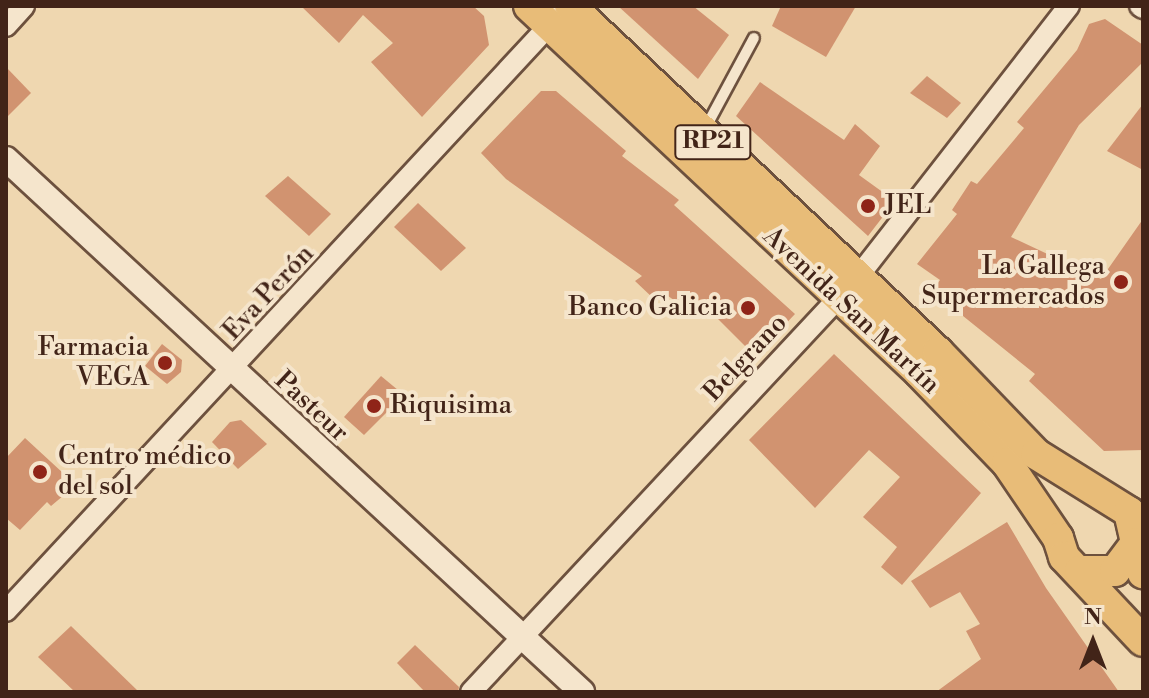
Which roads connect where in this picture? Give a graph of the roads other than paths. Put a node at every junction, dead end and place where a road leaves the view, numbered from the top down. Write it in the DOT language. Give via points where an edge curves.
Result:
graph roads {
  1 [pos="24,6"];
  2 [pos="529,6"];
  3 [pos="1069,6"];
  4 [pos="562,13"];
  5 [pos="6,26"];
  6 [pos="754,38"];
  7 [pos="704,133"];
  8 [pos="6,159"];
  9 [pos="847,288"];
  10 [pos="232,372"];
  11 [pos="1101,497"];
  12 [pos="1138,530"];
  13 [pos="1058,538"];
  14 [pos="1080,571"];
  15 [pos="1143,573"];
  16 [pos="6,611"];
  17 [pos="521,638"];
  18 [pos="1143,641"];
  19 [pos="471,692"];
  20 [pos="582,692"];
  1 -- 5 [label="street"];
  2 -- 4 [label="main road, Avenida San Martín / RP21"];
  3 -- 9 [label="street, Belgrano"];
  4 -- 7 [label="main road, Avenida San Martín / RP21"];
  4 -- 9 [label="main road, Avenida San Martín / RP21"];
  4 -- 10 [label="street, Eva Perón"];
  6 -- 7 [label="lane"];
  7 -- 9 [label="main road, Avenida San Martín / RP21"];
  8 -- 10 [label="street, Pasteur"];
  9 -- 11 [label="main road, Avenida San Martín / RP21" via="1036,454"];
  9 -- 13 [label="main road, Avenida San Martín / RP21" via="1007,463"];
  9 -- 17 [label="street, Belgrano"];
  10 -- 16 [label="street, Eva Perón"];
  10 -- 17 [label="street, Pasteur"];
  11 -- 12 [label="main road, Avenida San Martín / RP21" via="1121,505"];
  11 -- 13 [label="main road" via="1070,508"];
  12 -- 14 [label="main road" via="1115,571"];
  12 -- 15 [label="main road"];
  13 -- 14 [label="main road, Avenida San Martín / RP21" via="1064,557"];
  14 -- 18 [label="main road, Avenida San Martín / RP21"];
  17 -- 19 [label="street, Belgrano"];
  17 -- 20 [label="street, Pasteur"];
}
